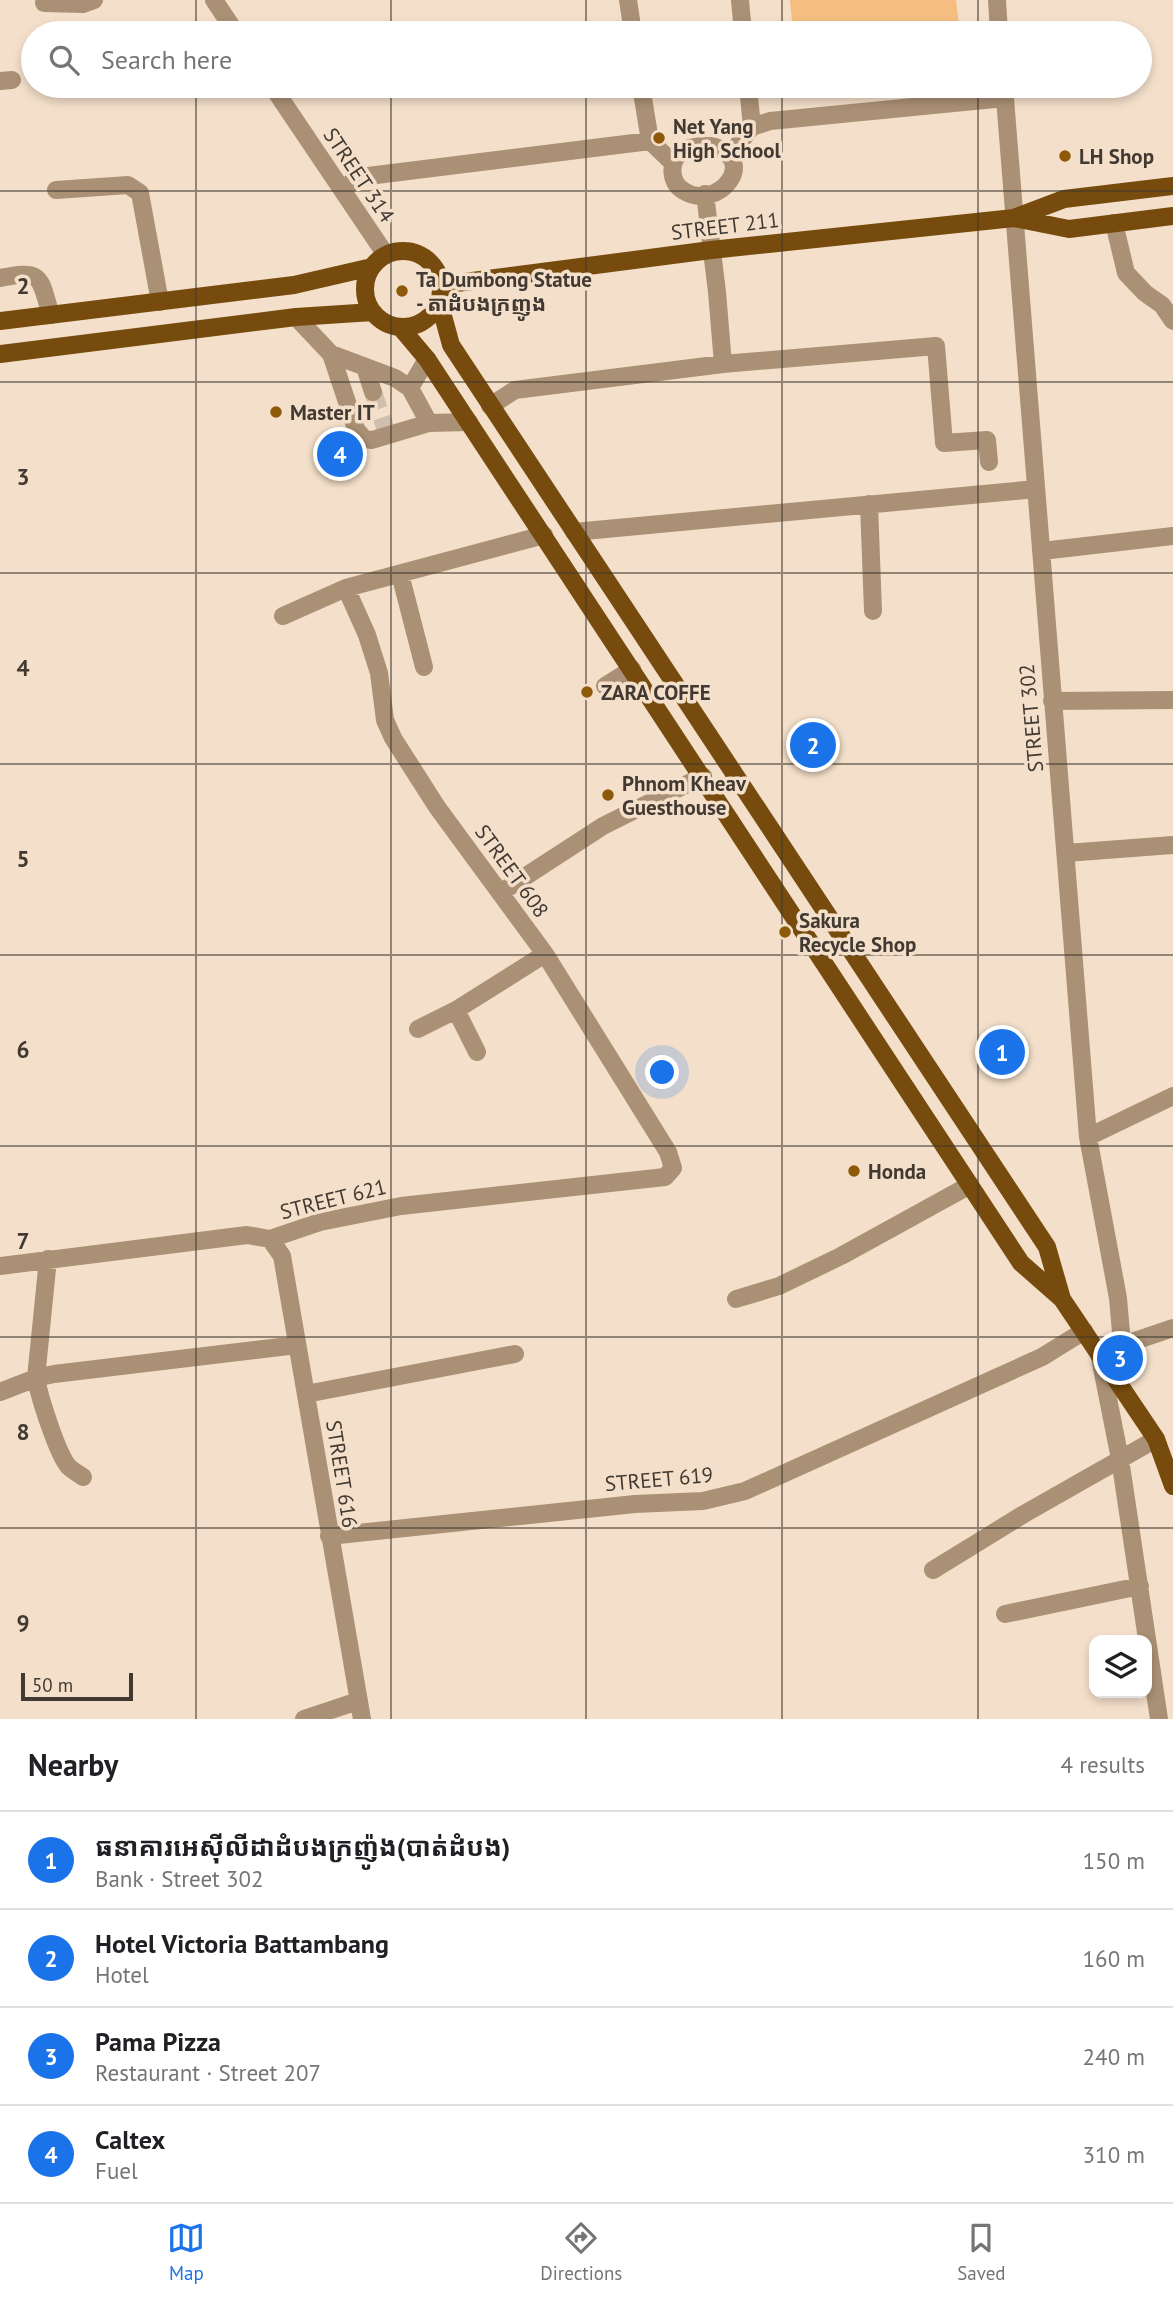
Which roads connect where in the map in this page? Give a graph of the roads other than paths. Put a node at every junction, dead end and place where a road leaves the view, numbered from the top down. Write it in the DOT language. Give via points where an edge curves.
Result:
graph roads {
  1 [pos="94,0"];
  2 [pos="214,0"];
  3 [pos="628,0"];
  4 [pos="740,0"];
  5 [pos="997,0"];
  6 [pos="44,3"];
  7 [pos="228,21"];
  8 [pos="631,21"];
  9 [pos="742,21"];
  10 [pos="998,21"];
  11 [pos="280,98"];
  12 [pos="643,98"];
  13 [pos="749,98"];
  14 [pos="956,98"];
  15 [pos="1004,98"];
  16 [pos="752,127"];
  17 [pos="650,141"];
  18 [pos="729,156"];
  19 [pos="674,163"];
  20 [pos="1173,186"];
  21 [pos="342,189"];
  22 [pos="55,190"];
  23 [pos="705,194"];
  24 [pos="1173,216"];
  25 [pos="1014,218"];
  26 [pos="1114,223"];
  27 [pos="711,250"];
  28 [pos="379,261"];
  29 [pos="0,278"];
  30 [pos="440,293"];
  31 [pos="160,302"];
  32 [pos="373,312"];
  33 [pos="51,315"];
  34 [pos="296,317"];
  35 [pos="0,321"];
  36 [pos="1173,321"];
  37 [pos="400,327"];
  38 [pos="0,354"];
  39 [pos="331,354"];
  40 [pos="427,359"];
  41 [pos="723,364"];
  42 [pos="365,367"];
  43 [pos="410,388"];
  44 [pos="373,391"];
  45 [pos="491,406"];
  46 [pos="469,422"];
  47 [pos="429,423"];
  48 [pos="989,462"];
  49 [pos="1037,489"];
  50 [pos="869,504"];
  51 [pos="574,532"];
  52 [pos="544,535"];
  53 [pos="1173,536"];
  54 [pos="1042,551"];
  55 [pos="400,574"];
  56 [pos="346,588"];
  57 [pos="873,611"];
  58 [pos="283,616"];
  59 [pos="424,667"];
  60 [pos="632,669"];
  61 [pos="605,686"];
  62 [pos="1052,701"];
  63 [pos="1173,701"];
  64 [pos="703,776"];
  65 [pos="1173,845"];
  66 [pos="1066,853"];
  67 [pos="500,893"];
  68 [pos="545,954"];
  69 [pos="456,1010"];
  70 [pos="418,1029"];
  71 [pos="477,1052"];
  72 [pos="1173,1096"];
  73 [pos="1088,1137"];
  74 [pos="673,1168"];
  75 [pos="970,1185"];
  76 [pos="270,1239"];
  77 [pos="48,1259"];
  78 [pos="0,1266"];
  79 [pos="736,1299"];
  80 [pos="1062,1299"];
  81 [pos="1173,1328"];
  82 [pos="1084,1331"];
  83 [pos="1122,1344"];
  84 [pos="297,1345"];
  85 [pos="1098,1353"];
  86 [pos="515,1354"];
  87 [pos="36,1378"];
  88 [pos="0,1392"];
  89 [pos="306,1394"];
  90 [pos="1156,1438"];
  91 [pos="1173,1453"];
  92 [pos="1120,1459"];
  93 [pos="83,1477"];
  94 [pos="1173,1486"];
  95 [pos="329,1535"];
  96 [pos="933,1570"];
  97 [pos="1140,1586"];
  98 [pos="1005,1614"];
  99 [pos="358,1701"];
  100 [pos="304,1719"];
  101 [pos="362,1719"];
  102 [pos="1159,1719"];
  1 -- 6 [label="street"];
  2 -- 7 [label="street"];
  3 -- 8 [label="street"];
  4 -- 9 [label="street"];
  5 -- 10 [label="street"];
  11 -- 21 [label="street, STREET 314"];
  12 -- 17 [label="street"];
  13 -- 16 [label="street"];
  14 -- 16 [label="street"];
  15 -- 25 [label="street, STREET 302"];
  16 -- 18 [label="street"];
  17 -- 19 [label="street"];
  17 -- 21 [label="street" via="360,177"];
  18 -- 19 [label="street" via="722,149 701,146 680,153"];
  18 -- 23 [label="street" via="732,179 721,191"];
  19 -- 23 [label="street" via="677,185 689,194"];
  20 -- 25 [label="main road, STREET 211" via="1064,199"];
  21 -- 28 [label="street, STREET 314"];
  22 -- 31 [label="street" via="128,185 140,193"];
  23 -- 27 [label="street"];
  24 -- 26 [label="main road, STREET 211"];
  25 -- 26 [label="main road, STREET 211" via="1069,229"];
  25 -- 27 [label="main road, STREET 211"];
  25 -- 49 [label="street, STREET 302"];
  26 -- 36 [label="street" via="1126,273"];
  27 -- 30 [label="main road, STREET 211"];
  27 -- 41 [label="street"];
  28 -- 30 [label="main road" via="406,251 426,258 438,275"];
  28 -- 31 [label="main road" via="294,285"];
  28 -- 32 [label="main road" via="366,284"];
  29 -- 33 [label="street" via="34,274 41,281"];
  30 -- 37 [label="main road" via="428,318"];
  30 -- 45 [label="main road" via="451,345"];
  31 -- 33 [label="main road"];
  32 -- 34 [label="main road"];
  32 -- 37 [label="main road"];
  33 -- 35 [label="main road"];
  34 -- 38 [label="main road"];
  34 -- 39 [label="street"];
  37 -- 40 [label="main road"];
  39 -- 42 [label="street"];
  39 -- 47 [label="street" via="356,429 364,439"];
  40 -- 43 [label="street"];
  40 -- 46 [label="main road"];
  41 -- 45 [label="street" via="514,390"];
  41 -- 48 [label="street" via="936,346 944,443 987,440"];
  42 -- 43 [label="street"];
  42 -- 44 [label="street"];
  43 -- 47 [label="street"];
  45 -- 51 [label="main road"];
  46 -- 47 [label="street"];
  46 -- 52 [label="main road"];
  49 -- 50 [label="street"];
  49 -- 54 [label="street, STREET 302"];
  50 -- 51 [label="street"];
  50 -- 57 [label="street"];
  51 -- 80 [label="main road" via="1047,1247"];
  52 -- 55 [label="street"];
  52 -- 60 [label="main road"];
  53 -- 54 [label="street"];
  54 -- 62 [label="street, STREET 302"];
  55 -- 56 [label="street"];
  55 -- 59 [label="street"];
  56 -- 58 [label="street"];
  56 -- 67 [label="street, STREET 608" via="375,660 385,719 393,738"];
  60 -- 61 [label="street"];
  60 -- 64 [label="main road"];
  62 -- 63 [label="street"];
  62 -- 66 [label="street, STREET 302"];
  64 -- 67 [label="street" via="603,826"];
  64 -- 75 [label="main road"];
  65 -- 66 [label="street"];
  66 -- 73 [label="street, STREET 302"];
  67 -- 68 [label="street, STREET 608"];
  68 -- 69 [label="street"];
  68 -- 74 [label="street, STREET 608" via="668,1152"];
  69 -- 70 [label="street"];
  69 -- 71 [label="street"];
  72 -- 73 [label="street"];
  73 -- 83 [label="street, STREET 302" via="1118,1298"];
  74 -- 76 [label="street, STREET 621" via="665,1177 401,1206 320,1222"];
  75 -- 79 [label="street" via="842,1256 779,1286"];
  75 -- 80 [label="main road" via="1021,1263"];
  76 -- 77 [label="street, STREET 621" via="247,1235"];
  76 -- 84 [label="street, STREET 616" via="282,1256"];
  77 -- 78 [label="street, STREET 621"];
  77 -- 87 [label="street"];
  80 -- 82 [label="main road"];
  81 -- 83 [label="street"];
  82 -- 85 [label="main road"];
  82 -- 95 [label="street, STREET 619" via="1042,1357 745,1491 703,1502 635,1504"];
  83 -- 85 [label="street"];
  84 -- 87 [label="street"];
  84 -- 89 [label="street, STREET 616"];
  85 -- 90 [label="main road"];
  85 -- 92 [label="street"];
  86 -- 89 [label="street"];
  87 -- 88 [label="street"];
  87 -- 93 [label="street" via="60,1451 68,1467"];
  89 -- 95 [label="street, STREET 616"];
  90 -- 91 [label="main road"];
  90 -- 92 [label="street"];
  90 -- 94 [label="main road"];
  92 -- 96 [label="street"];
  92 -- 97 [label="street"];
  95 -- 99 [label="street, STREET 616"];
  97 -- 98 [label="street"];
  97 -- 102 [label="street"];
  99 -- 100 [label="street"];
  99 -- 101 [label="street, STREET 616"];
}
